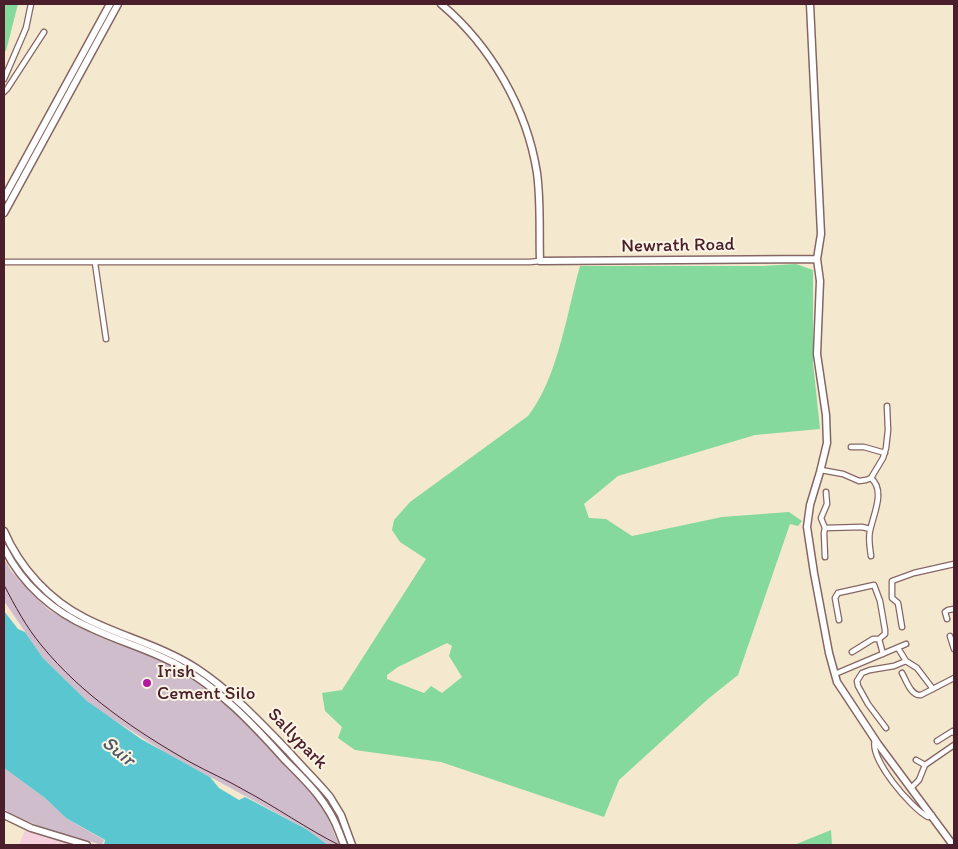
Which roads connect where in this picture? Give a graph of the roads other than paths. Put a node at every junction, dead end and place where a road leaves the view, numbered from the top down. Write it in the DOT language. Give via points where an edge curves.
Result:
graph roads {
  1 [pos="31,4"];
  2 [pos="110,4"];
  3 [pos="118,4"];
  4 [pos="441,4"];
  5 [pos="810,4"];
  6 [pos="44,32"];
  7 [pos="4,79"];
  8 [pos="4,92"];
  9 [pos="4,198"];
  10 [pos="4,213"];
  11 [pos="817,259"];
  12 [pos="540,261"];
  13 [pos="4,262"];
  14 [pos="95,263"];
  15 [pos="106,339"];
  16 [pos="887,406"];
  17 [pos="851,447"];
  18 [pos="885,454"];
  19 [pos="821,470"];
  20 [pos="871,478"];
  21 [pos="826,492"];
  22 [pos="826,528"];
  23 [pos="870,529"];
  24 [pos="4,531"];
  25 [pos="4,548"];
  26 [pos="871,556"];
  27 [pos="825,557"];
  28 [pos="954,564"];
  29 [pos="892,598"];
  30 [pos="880,601"];
  31 [pos="954,609"];
  32 [pos="947,619"];
  33 [pos="839,620"];
  34 [pos="902,627"];
  35 [pos="116,635"];
  36 [pos="950,636"];
  37 [pos="879,639"];
  38 [pos="906,644"];
  39 [pos="898,648"];
  40 [pos="954,649"];
  41 [pos="852,652"];
  42 [pos="883,654"];
  43 [pos="906,661"];
  44 [pos="902,673"];
  45 [pos="835,674"];
  46 [pos="954,678"];
  47 [pos="933,688"];
  48 [pos="886,728"];
  49 [pos="954,733"];
  50 [pos="875,740"];
  51 [pos="937,741"];
  52 [pos="954,745"];
  53 [pos="916,760"];
  54 [pos="925,765"];
  55 [pos="901,776"];
  56 [pos="893,782"];
  57 [pos="911,788"];
  58 [pos="4,815"];
  59 [pos="932,815"];
  60 [pos="87,845"];
  61 [pos="344,845"];
  62 [pos="352,845"];
  63 [pos="952,845"];
  1 -- 7 [label="street" via="26,28"];
  2 -- 9 [label="street"];
  3 -- 10 [label="street"];
  4 -- 12 [label="street" via="487,54 522,118 536,173"];
  5 -- 11 [label="street" via="822,234"];
  6 -- 8 [label="street"];
  11 -- 12 [label="street, Newrath Road"];
  11 -- 19 [label="street" via="820,281 817,354 827,426"];
  12 -- 14 [label="street"];
  13 -- 14 [label="street"];
  14 -- 15 [label="street"];
  16 -- 18 [label="street"];
  17 -- 18 [label="street" via="864,447"];
  18 -- 20 [label="street"];
  19 -- 20 [label="street" via="859,481"];
  19 -- 45 [label="street" via="807,527"];
  20 -- 23 [label="street" via="877,485 877,508"];
  21 -- 22 [label="street" via="827,504 822,518"];
  22 -- 23 [label="street"];
  22 -- 27 [label="street"];
  23 -- 26 [label="street"];
  24 -- 35 [label="street" via="25,567 46,590 79,615"];
  25 -- 35 [label="street" via="31,588 48,602 76,621"];
  28 -- 29 [label="street" via="895,579 891,584"];
  29 -- 30 [label="street"];
  29 -- 34 [label="street" via="898,602"];
  30 -- 33 [label="street" via="874,585 838,593 835,598"];
  30 -- 37 [label="street" via="885,630"];
  31 -- 32 [label="street" via="945,612"];
  35 -- 61 [label="street, Sallypark, bridge" via="174,663 227,700 320,796 331,812"];
  35 -- 62 [label="street, Sallypark" via="148,643 184,661 239,702 326,793 338,811"];
  36 -- 40 [label="street"];
  37 -- 41 [label="street"];
  37 -- 42 [label="street"];
  38 -- 39 [label="street"];
  39 -- 42 [label="street"];
  39 -- 43 [label="street"];
  42 -- 45 [label="street"];
  43 -- 47 [label="street" via="917,668"];
  43 -- 48 [label="street" via="870,670 857,681 868,704"];
  44 -- 47 [label="street" via="917,696"];
  45 -- 50 [label="street" via="842,692"];
  46 -- 47 [label="street"];
  49 -- 51 [label="street"];
  50 -- 55 [label="street"];
  50 -- 56 [label="street" via="875,754"];
  52 -- 54 [label="street"];
  53 -- 54 [label="street"];
  54 -- 57 [label="street" via="919,780"];
  55 -- 56 [label="street"];
  55 -- 57 [label="street"];
  56 -- 59 [label="street" via="923,814"];
  57 -- 59 [label="street"];
  58 -- 60 [label="street" via="31,828"];
  59 -- 63 [label="street"];
}
